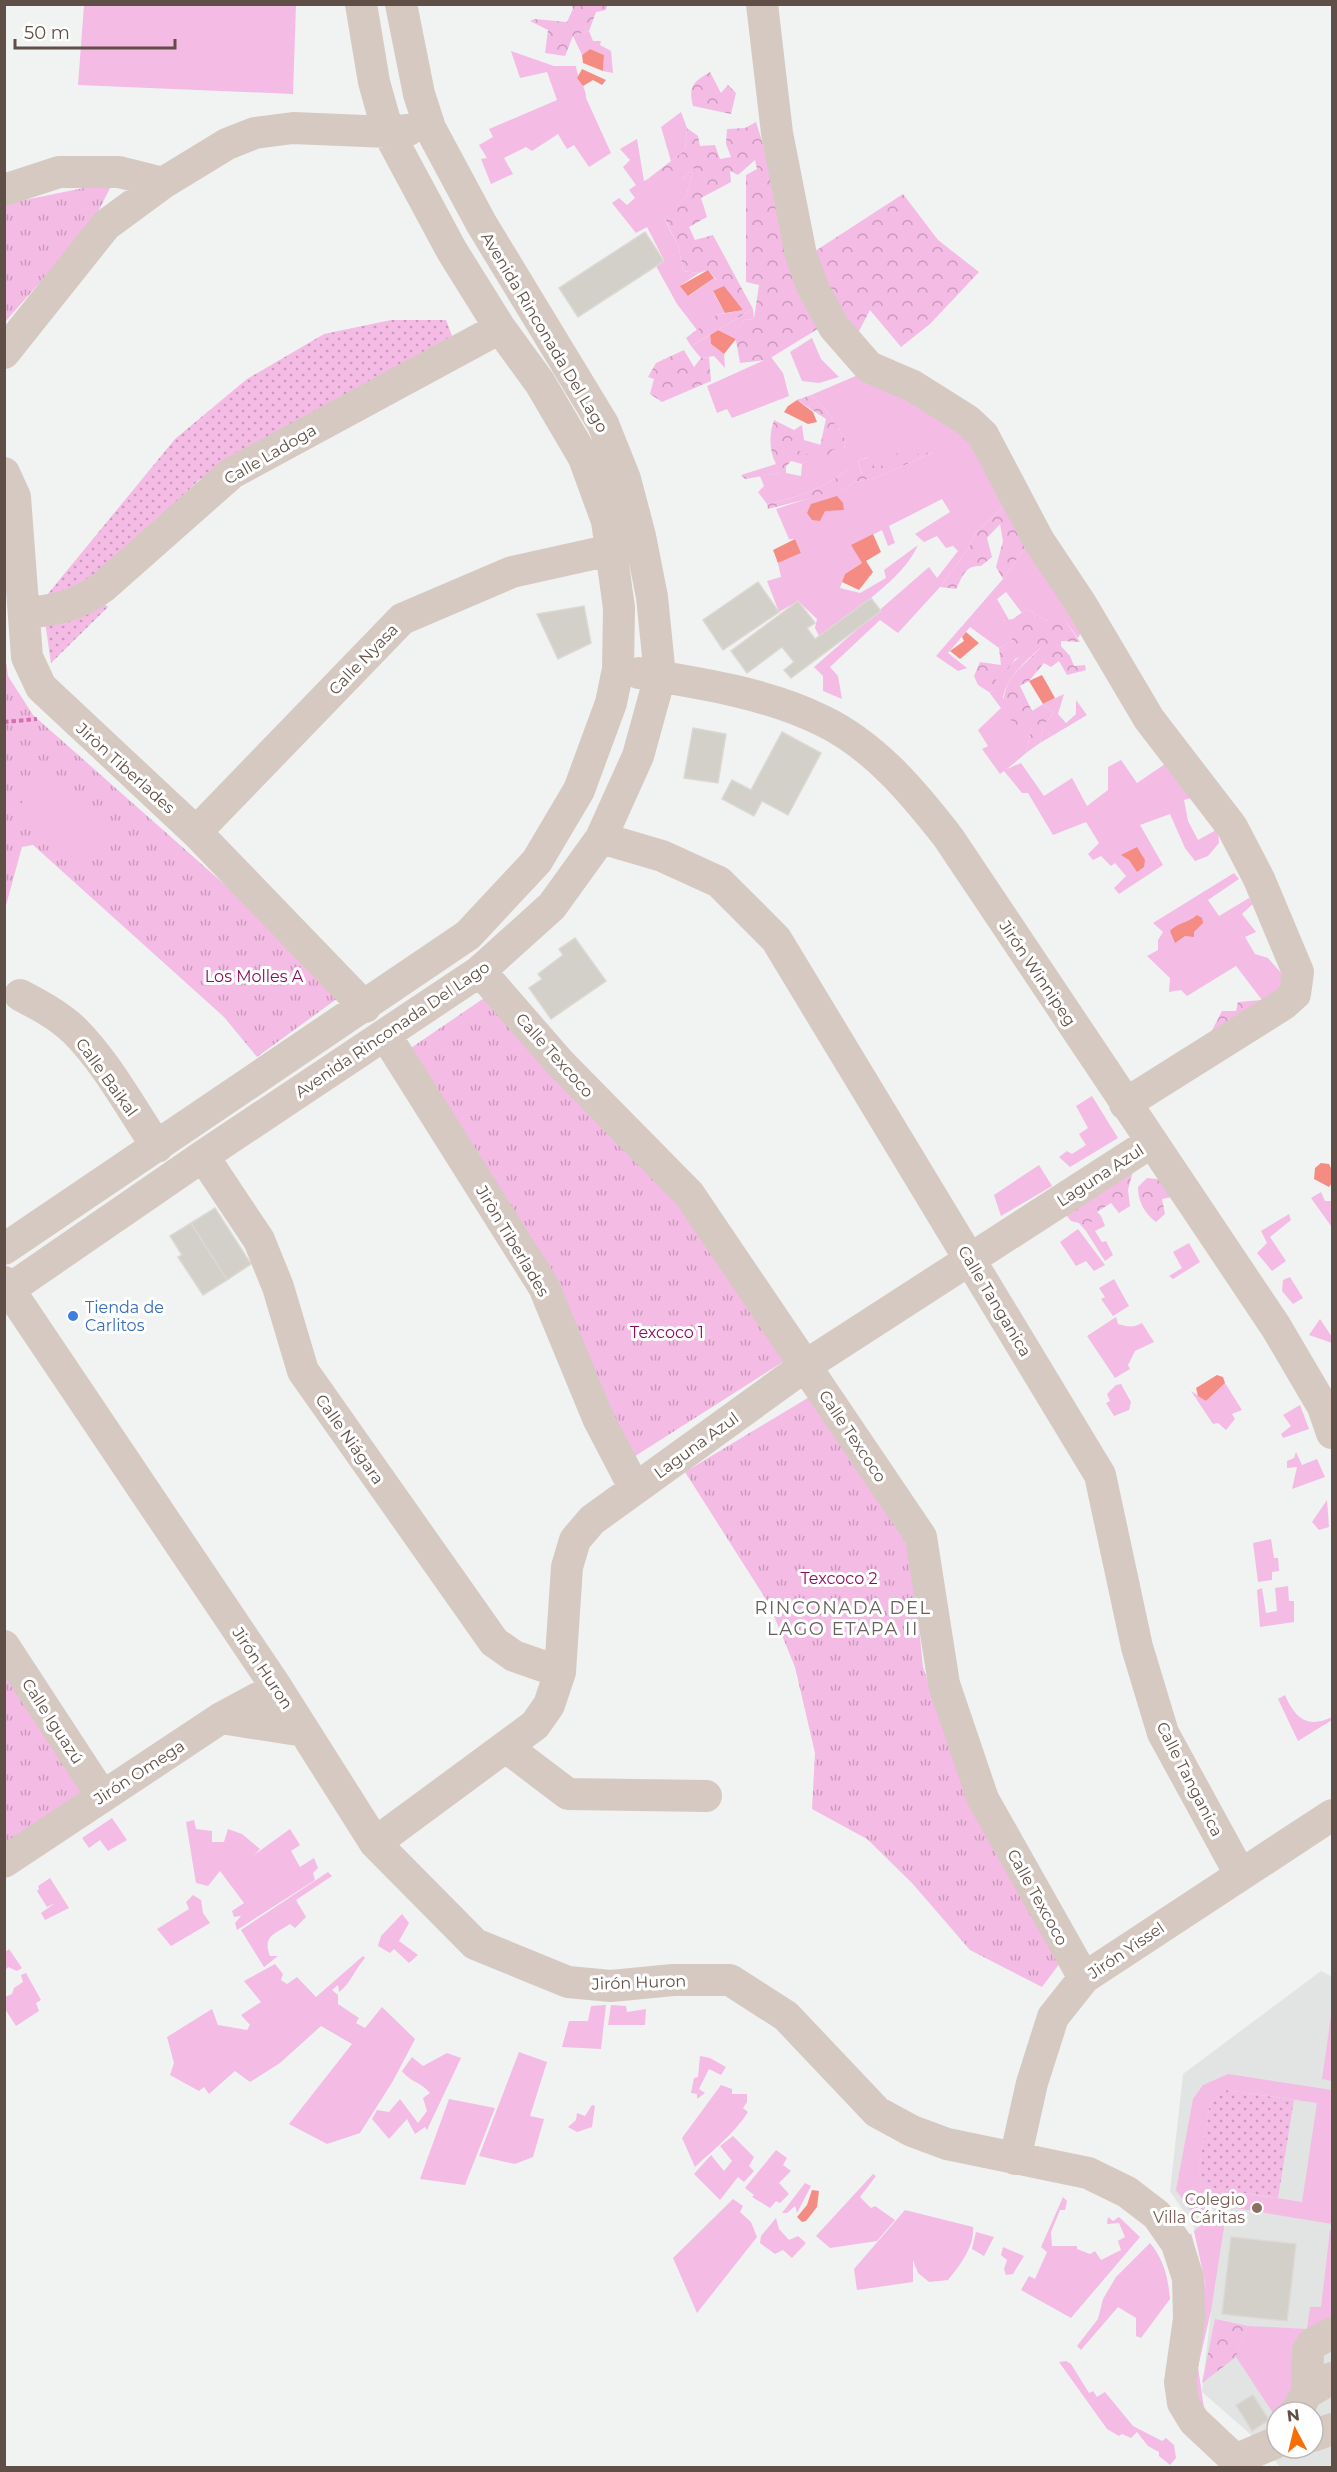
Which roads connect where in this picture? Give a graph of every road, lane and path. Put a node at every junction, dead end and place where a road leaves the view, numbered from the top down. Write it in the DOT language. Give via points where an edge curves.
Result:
graph roads {
  1 [pos="362,4"];
  2 [pos="401,4"];
  3 [pos="762,4"];
  4 [pos="430,128"];
  5 [pos="388,132"];
  6 [pos="163,183"];
  7 [pos="4,190"];
  8 [pos="500,328"];
  9 [pos="4,353"];
  10 [pos="4,473"];
  11 [pos="611,550"];
  12 [pos="652,597"];
  13 [pos="24,613"];
  14 [pos="618,669"];
  15 [pos="660,676"];
  16 [pos="719,689"];
  17 [pos="196,832"];
  18 [pos="601,838"];
  19 [pos="480,971"];
  20 [pos="20,995"];
  21 [pos="365,1007"];
  22 [pos="386,1036"];
  23 [pos="1125,1104"];
  24 [pos="1150,1143"];
  25 [pos="157,1147"];
  26 [pos="203,1156"];
  27 [pos="4,1249"];
  28 [pos="970,1259"];
  29 [pos="6,1289"];
  30 [pos="805,1366"];
  31 [pos="1332,1433"];
  32 [pos="635,1489"];
  33 [pos="4,1646"];
  34 [pos="560,1672"];
  35 [pos="277,1689"];
  36 [pos="221,1718"];
  37 [pos="304,1731"];
  38 [pos="506,1747"];
  39 [pos="102,1796"];
  40 [pos="706,1796"];
  41 [pos="1332,1815"];
  42 [pos="375,1843"];
  43 [pos="4,1862"];
  44 [pos="1240,1874"];
  45 [pos="1084,1978"];
  46 [pos="1015,2159"];
  47 [pos="1332,2333"];
  48 [pos="1312,2394"];
  49 [pos="1265,2449"];
  50 [pos="1240,2464"];
  1 -- 5 [label="street, Avenida Rinconada Del Lago"];
  2 -- 4 [label="street, Avenida Rinconada Del Lago"];
  3 -- 23 [label="street" via="777,133 801,255 834,327 869,367 913,386 967,420 983,435 1040,541 1149,719 1232,827 1259,879 1298,972 1298,987 1290,1000"];
  4 -- 5 [label="street"];
  4 -- 12 [label="street, Avenida Rinconada Del Lago" via="481,223 603,424 625,480"];
  5 -- 6 [label="street" via="293,128 255,133 228,144"];
  5 -- 8 [label="street, Avenida Rinconada Del Lago"];
  6 -- 7 [label="street" via="118,172 59,172"];
  6 -- 9 [label="street" via="106,225"];
  8 -- 11 [label="street, Avenida Rinconada Del Lago" via="540,383 584,458 607,521"];
  8 -- 13 [label="street, Calle Ladoga" via="232,473 83,601 54,611"];
  10 -- 13 [label="street, Jiròn Tiberlades" via="15,497"];
  11 -- 14 [label="street, Avenida Rinconada Del Lago" via="619,608"];
  11 -- 17 [label="street, Calle Nyasa" via="512,572 402,619"];
  12 -- 15 [label="street, Avenida Rinconada Del Lago"];
  12 -- 16 [label="street" via="677,651 701,677"];
  13 -- 17 [label="street, Jiròn Tiberlades" via="27,657 41,687"];
  14 -- 15 [label="street, Jirón Winnipeg"];
  14 -- 21 [label="street, Avenida Rinconada Del Lago" via="611,703 579,790 537,861 468,935"];
  15 -- 16 [label="street, Jirón Winnipeg"];
  15 -- 18 [label="street, Avenida Rinconada Del Lago" via="630,778"];
  16 -- 23 [label="street, Jirón Winnipeg" via="764,699 822,720 874,754 913,792 948,837"];
  17 -- 21 [label="street, Jiròn Tiberlades"];
  18 -- 19 [label="street, Avenida Rinconada Del Lago" via="552,906"];
  18 -- 28 [label="street, Calle Tanganica" via="662,856 719,882 776,939"];
  19 -- 22 [label="street, Avenida Rinconada Del Lago"];
  19 -- 30 [label="street, Calle Texcoco" via="560,1063 689,1194"];
  20 -- 25 [label="street, Calle Baikal" via="50,1011 94,1053"];
  21 -- 25 [label="street, Avenida Rinconada Del Lago"];
  22 -- 26 [label="street, Avenida Rinconada Del Lago"];
  22 -- 32 [label="street, Jiròn Tiberlades" via="544,1287 598,1418"];
  23 -- 24 [label="street, Jirón Winnipeg"];
  24 -- 28 [label="street, Laguna Azul"];
  24 -- 31 [label="street, Jirón Winnipeg" via="1276,1328 1323,1407"];
  25 -- 27 [label="street, Avenida Rinconada Del Lago"];
  26 -- 29 [label="street, Avenida Rinconada Del Lago"];
  26 -- 34 [label="street, Calle Niágara" via="259,1240 278,1287 303,1371 494,1642 514,1656"];
  28 -- 30 [label="street, Laguna Azul"];
  28 -- 44 [label="street, Calle Tanganica" via="1100,1475 1137,1647 1163,1733"];
  29 -- 35 [label="street, Jirón Huron"];
  30 -- 32 [label="street, Laguna Azul"];
  30 -- 45 [label="street, Calle Texcoco" via="921,1537 944,1684 983,1799"];
  32 -- 34 [label="street, Laguna Azul" via="592,1520 575,1540 567,1567"];
  33 -- 39 [label="street, Calle Iguazú"];
  34 -- 38 [label="street, Laguna Azul" via="549,1705 535,1725"];
  35 -- 36 [label="street, Jirón Omega"];
  35 -- 37 [label="street, Jirón Huron"];
  36 -- 37 [label="street"];
  36 -- 39 [label="street, Jirón Omega"];
  37 -- 42 [label="street, Jirón Huron"];
  38 -- 40 [label="street" via="568,1794"];
  38 -- 42 [label="street, Laguna Azul"];
  39 -- 43 [label="street, Jirón Omega"];
  41 -- 44 [label="street, Jirón Yissel"];
  42 -- 46 [label="street, Jirón Huron" via="475,1944 568,1982 611,1986 730,1980 786,2016 877,2112 948,2144"];
  44 -- 45 [label="street, Jirón Yissel"];
  45 -- 46 [label="street, Jirón Yissel" via="1053,2017 1032,2083"];
  46 -- 50 [label="street, Jirón Huron" via="1088,2173 1127,2192 1157,2215 1177,2244 1188,2278 1189,2319 1180,2382 1183,2403 1194,2421"];
  47 -- 48 [label="street" via="1312,2344 1308,2351"];
  49 -- 50 [label="street"];
}
